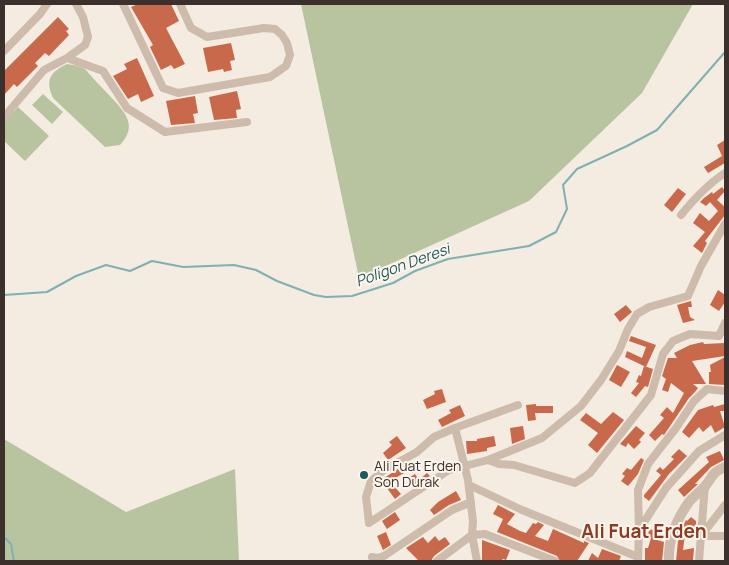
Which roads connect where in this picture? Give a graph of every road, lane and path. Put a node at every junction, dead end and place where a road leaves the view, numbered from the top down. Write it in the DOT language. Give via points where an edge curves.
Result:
graph roads {
  1 [pos="47,4"];
  2 [pos="76,4"];
  3 [pos="123,4"];
  4 [pos="180,4"];
  5 [pos="4,52"];
  6 [pos="67,58"];
  7 [pos="4,117"];
  8 [pos="247,122"];
  9 [pos="725,173"];
  10 [pos="681,215"];
  11 [pos="725,224"];
  12 [pos="725,322"];
  13 [pos="725,391"];
  14 [pos="518,405"];
  15 [pos="455,428"];
  16 [pos="725,435"];
  17 [pos="488,460"];
  18 [pos="464,466"];
  19 [pos="725,467"];
  20 [pos="469,485"];
  21 [pos="705,485"];
  22 [pos="471,502"];
  23 [pos="725,505"];
  24 [pos="640,530"];
  25 [pos="472,536"];
  26 [pos="701,536"];
  27 [pos="725,536"];
  28 [pos="372,557"];
  29 [pos="638,559"];
  30 [pos="437,561"];
  31 [pos="476,561"];
  32 [pos="555,561"];
  33 [pos="669,561"];
  34 [pos="699,561"];
  1 -- 5 [label="street"];
  2 -- 6 [label="street" via="88,37 85,45"];
  3 -- 4 [label="street" via="163,88 169,91 178,93 270,77 286,66 290,55 288,43 275,29 207,37 191,28"];
  6 -- 7 [label="street" via="44,70"];
  6 -- 8 [label="street" via="103,70 127,108 165,132"];
  9 -- 10 [label="street"];
  11 -- 17 [label="street" via="688,296 649,307 637,314 619,351 581,406 542,438"];
  12 -- 17 [label="street" via="719,336 690,334 673,341 663,354 651,395 590,473 575,483"];
  13 -- 24 [label="street" via="707,389 694,401 648,464 638,490"];
  14 -- 15 [label="street"];
  15 -- 18 [label="street"];
  15 -- 18 [label="street" via="434,437 418,452 384,470 371,481 366,497 369,524 449,470"];
  16 -- 24 [label="street" via="699,451 666,488"];
  17 -- 18 [label="street"];
  18 -- 20 [label="street"];
  19 -- 21 [label="street" via="715,472"];
  20 -- 22 [label="street"];
  20 -- 29 [label="street"];
  21 -- 26 [label="street"];
  21 -- 33 [label="street" via="676,525 668,546"];
  22 -- 25 [label="street"];
  22 -- 28 [label="street" via="452,510 384,556"];
  23 -- 26 [label="street"];
  24 -- 29 [label="street"];
  25 -- 30 [label="street"];
  25 -- 31 [label="street"];
  25 -- 32 [label="street" via="485,534"];
  26 -- 27 [label="street"];
  26 -- 34 [label="street"];
}
